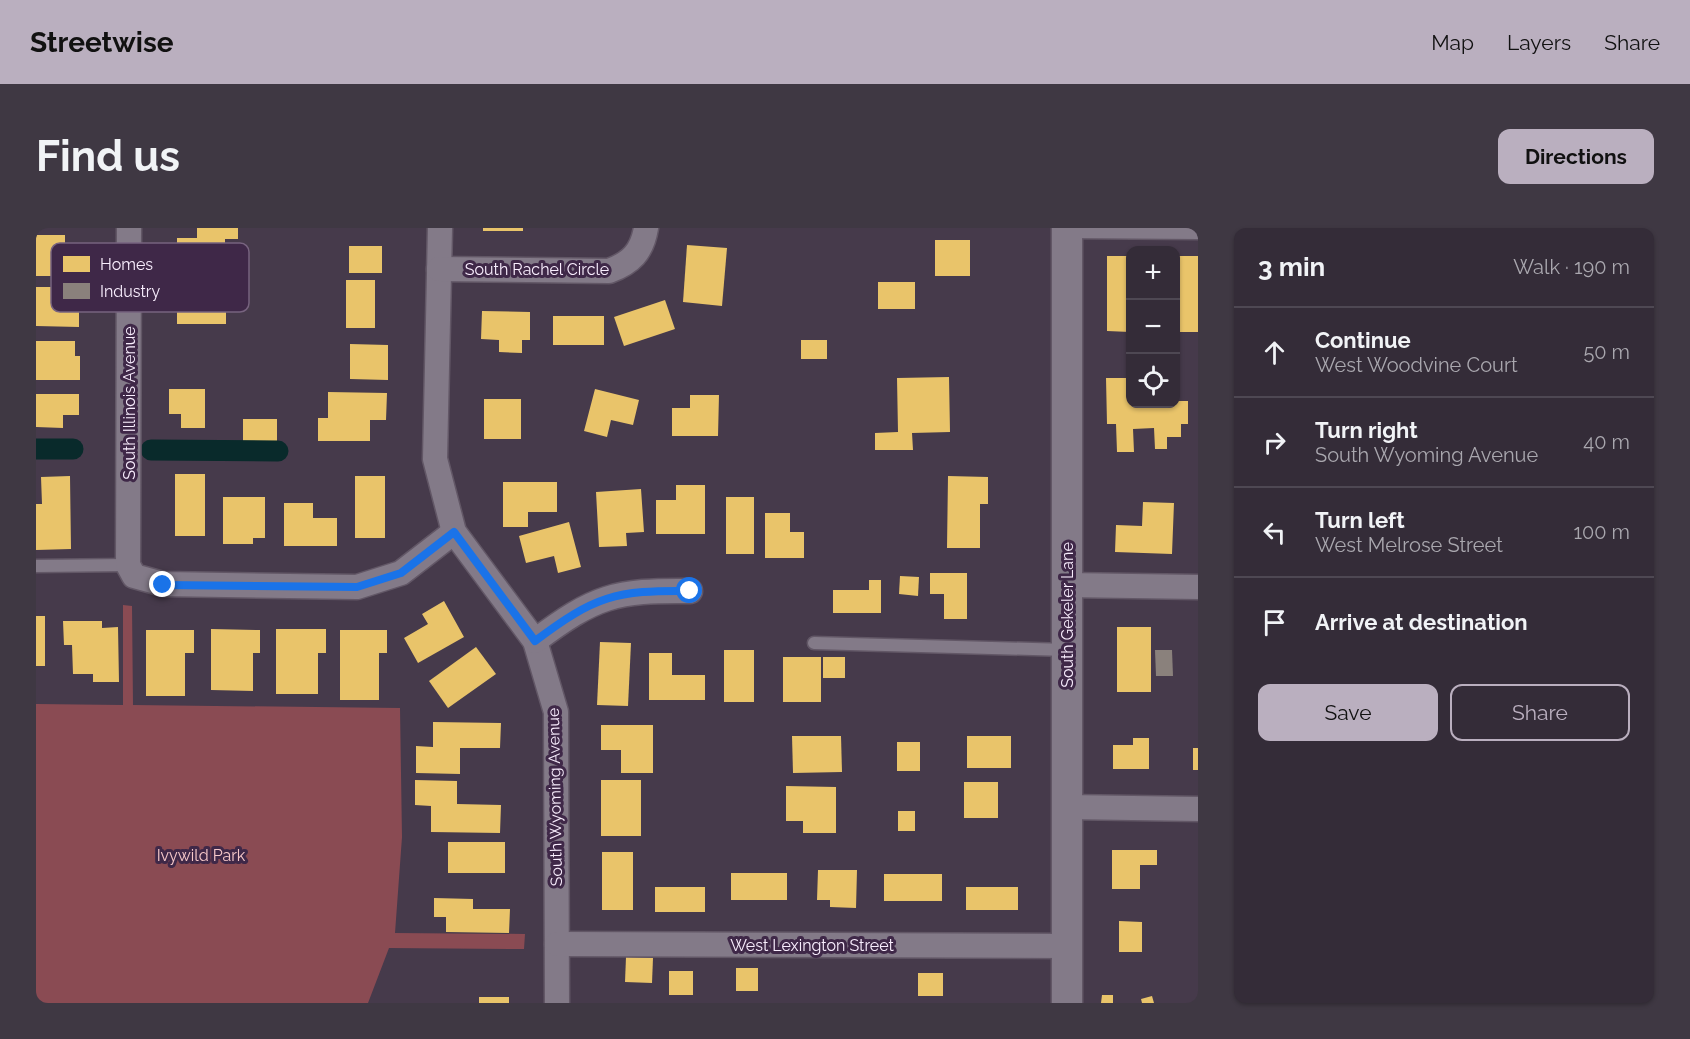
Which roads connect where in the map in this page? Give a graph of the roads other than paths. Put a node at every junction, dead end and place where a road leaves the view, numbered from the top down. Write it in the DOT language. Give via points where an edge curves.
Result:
graph roads {
  1 [pos="129,228"];
  2 [pos="440,228"];
  3 [pos="646,228"];
  4 [pos="1066,230"];
  5 [pos="1198,233"];
  6 [pos="129,243"];
  7 [pos="439,269"];
  8 [pos="129,312"];
  9 [pos="454,532"];
  10 [pos="36,566"];
  11 [pos="131,571"];
  12 [pos="1067,585"];
  13 [pos="1198,587"];
  14 [pos="690,591"];
  15 [pos="535,641"];
  16 [pos="814,643"];
  17 [pos="1067,650"];
  18 [pos="1067,807"];
  19 [pos="1198,809"];
  20 [pos="557,944"];
  21 [pos="1067,946"];
  22 [pos="557,1003"];
  23 [pos="1067,1003"];
  1 -- 6 [label="street, South Illinois Avenue"];
  2 -- 7 [label="street, South Wyoming Avenue"];
  3 -- 7 [label="street, South Rachel Circle" via="635,257 609,271"];
  4 -- 5 [label="lane"];
  4 -- 12 [label="street, South Gekeler Lane"];
  7 -- 9 [label="street, South Wyoming Avenue" via="435,459"];
  8 -- 11 [label="street, South Illinois Avenue"];
  9 -- 11 [label="street" via="401,573 357,587 163,585"];
  9 -- 15 [label="street, South Wyoming Avenue"];
  10 -- 11 [label="lane"];
  12 -- 13 [label="street"];
  12 -- 17 [label="street, South Gekeler Lane"];
  14 -- 15 [label="street" via="639,591 604,598 572,613"];
  15 -- 20 [label="street, South Wyoming Avenue" via="556,712"];
  16 -- 17 [label="lane"];
  17 -- 18 [label="street, South Gekeler Lane"];
  18 -- 19 [label="street"];
  18 -- 21 [label="street, South Gekeler Lane"];
  20 -- 21 [label="street, West Lexington Street"];
  20 -- 22 [label="street, South Wyoming Avenue"];
  21 -- 23 [label="street, South Gekeler Lane"];
}
